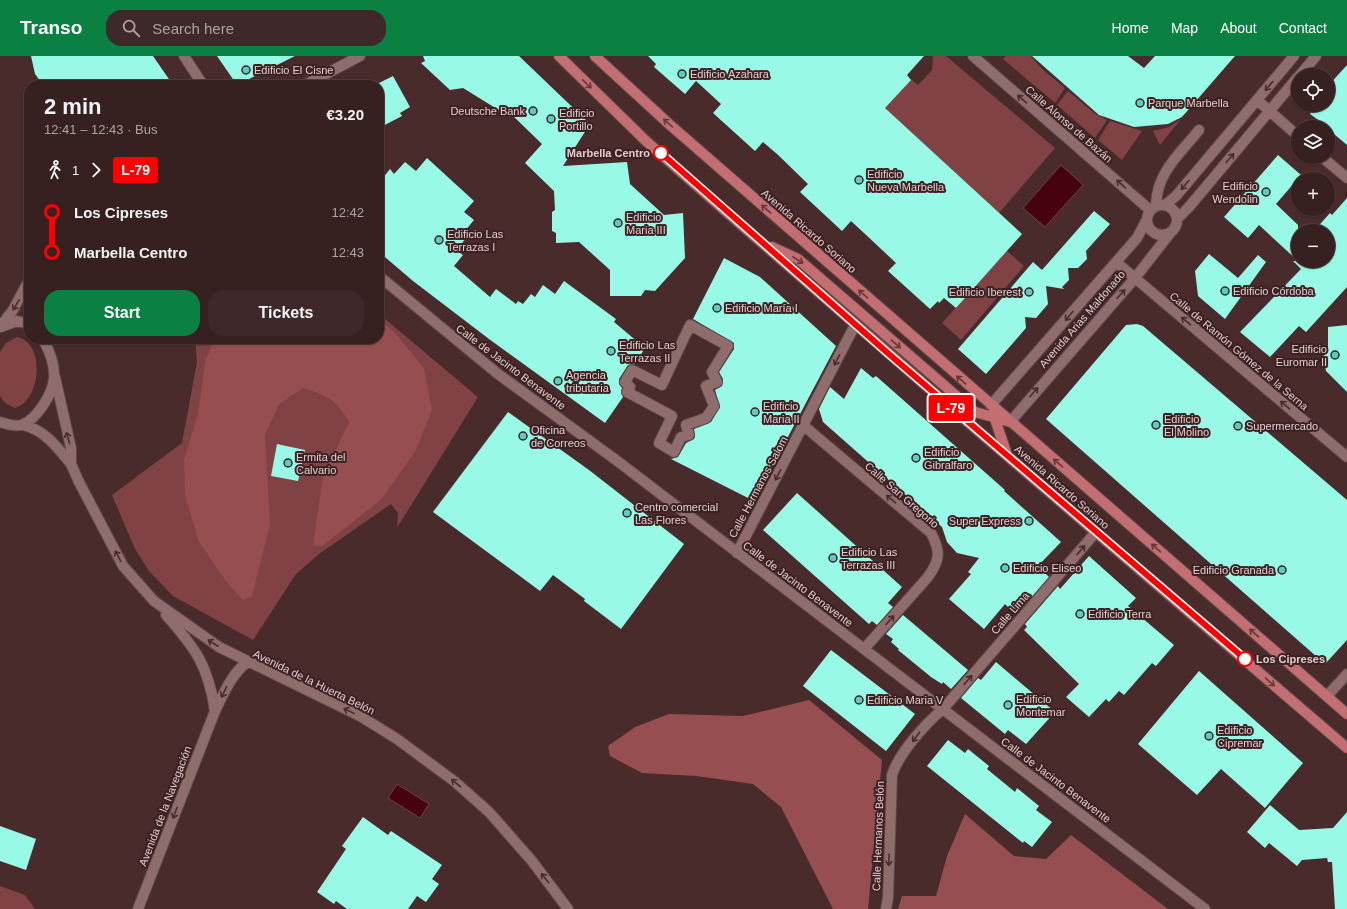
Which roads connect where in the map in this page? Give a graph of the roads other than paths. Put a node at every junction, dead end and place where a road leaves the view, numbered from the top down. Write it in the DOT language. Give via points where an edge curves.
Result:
graph roads {
  1 [pos="184,56"];
  2 [pos="360,56"];
  3 [pos="560,56"];
  4 [pos="595,56"];
  5 [pos="973,56"];
  6 [pos="1294,56"];
  7 [pos="1316,56"];
  8 [pos="1306,68"];
  9 [pos="200,80"];
  10 [pos="314,80"];
  11 [pos="1291,85"];
  12 [pos="1257,100"];
  13 [pos="1269,111"];
  14 [pos="1199,130"];
  15 [pos="1291,130"];
  16 [pos="1330,164"];
  17 [pos="1347,178"];
  18 [pos="1157,206"];
  19 [pos="1177,219"];
  20 [pos="1146,221"];
  21 [pos="1171,232"];
  22 [pos="762,243"];
  23 [pos="1116,262"];
  24 [pos="1134,278"];
  25 [pos="384,280"];
  26 [pos="24,289"];
  27 [pos="24,323"];
  28 [pos="855,325"];
  29 [pos="0,328"];
  30 [pos="45,344"];
  31 [pos="55,377"];
  32 [pos="662,385"];
  33 [pos="991,406"];
  34 [pos="994,418"];
  35 [pos="0,422"];
  36 [pos="1010,422"];
  37 [pos="23,424"];
  38 [pos="804,426"];
  39 [pos="1007,455"];
  40 [pos="1347,457"];
  41 [pos="71,464"];
  42 [pos="1096,532"];
  43 [pos="737,554"];
  44 [pos="154,601"];
  45 [pos="864,649"];
  46 [pos="247,662"];
  47 [pos="1347,674"];
  48 [pos="1327,696"];
  49 [pos="943,709"];
  50 [pos="215,711"];
  51 [pos="1347,714"];
  52 [pos="1347,748"];
  53 [pos="138,909"];
  54 [pos="568,909"];
  55 [pos="886,909"];
  56 [pos="1205,909"];
  1 -- 9 [label="street"];
  2 -- 10 [label="street"];
  3 -- 22 [label="main road, Avenida Ricardo Soriano, one-way" via="646,140"];
  33 -- 4 [label="main road, Avenida Ricardo Soriano, one-way"];
  18 -- 5 [label="street, Calle Alonso de Bazán, one-way"];
  6 -- 12 [label="street, one-way"];
  7 -- 8 [label="street"];
  11 -- 13 [label="street"];
  12 -- 13 [label="street"];
  12 -- 18 [label="street, one-way" via="1176,196"];
  13 -- 15 [label="street"];
  19 -- 13 [label="street, one-way"];
  14 -- 18 [label="street" via="1164,173 1157,191"];
  16 -- 17 [label="street"];
  18 -- 19 [label="street" via="1174,210"];
  18 -- 20 [label="street"];
  19 -- 21 [label="street"];
  20 -- 21 [label="street" via="1153,233 1162,235"];
  20 -- 23 [label="street, Avenida Arias Maldonado" via="1137,238"];
  21 -- 24 [label="street, Avenida Arias Maldonado"];
  22 -- 28 [label="main road, Avenida Ricardo Soriano"];
  22 -- 34 [label="main road, Avenida Ricardo Soriano, one-way" via="798,259 960,400 975,412"];
  23 -- 24 [label="street, Calle de Ramón Gómez de la Serna"];
  23 -- 33 [label="street, Avenida Arias Maldonado, one-way"];
  36 -- 24 [label="street, Avenida Arias Maldonado, one-way"];
  40 -- 24 [label="street, Calle de Ramón Gómez de la Serna, one-way"];
  25 -- 43 [label="street, Calle de Jacinto Benavente" via="498,374 616,460"];
  26 -- 29 [label="street, one-way"];
  27 -- 29 [label="street" via="17,321"];
  28 -- 38 [label="street, Calle Hermanos Salom, one-way"];
  28 -- 39 [label="main road, Avenida Ricardo Soriano"];
  30 -- 31 [label="street, Avenida de la Huerta Belón"];
  31 -- 37 [label="street" via="46,402"];
  41 -- 31 [label="street, Avenida de la Huerta Belón, one-way" via="71,448"];
  32 -- 32 [label="street" via="632,370 625,382 630,387 627,392 672,416 659,443 674,452 681,437 689,435 686,425 706,418 714,406 706,386 717,382 712,372 728,346 690,325"];
  33 -- 34 [label="main road"];
  33 -- 36 [label="main road, Avenida Ricardo Soriano"];
  34 -- 36 [label="main road, Avenida Ricardo Soriano"];
  34 -- 39 [label="main road"];
  35 -- 37 [label="street, Avenida de la Huerta Belón" via="9,425"];
  48 -- 36 [label="main road, Avenida Ricardo Soriano, one-way"];
  37 -- 41 [label="street, Avenida de la Huerta Belón" via="35,427 45,434"];
  38 -- 43 [label="street, Calle Hermanos Salom, one-way"];
  45 -- 38 [label="street, Calle San Gregorio, one-way" via="928,577 936,565 937,543 931,533"];
  39 -- 42 [label="main road, Avenida Ricardo Soriano"];
  44 -- 41 [label="street, Avenida de la Huerta Belón, one-way" via="123,566"];
  49 -- 42 [label="street, Calle Lima, one-way"];
  42 -- 52 [label="main road, Avenida Ricardo Soriano, one-way"];
  43 -- 45 [label="street, Calle de Jacinto Benavente"];
  46 -- 44 [label="street, Avenida de la Huerta Belón, one-way" via="219,647"];
  44 -- 50 [label="street, Avenida de la Navegación" via="200,659 211,685"];
  45 -- 49 [label="street, Calle de Jacinto Benavente"];
  46 -- 50 [label="street, Avenida de la Navegación, one-way" via="238,668 230,680"];
  54 -- 46 [label="street, Avenida de la Huerta Belón, one-way" via="511,835 454,781 397,739 360,716"];
  47 -- 48 [label="street"];
  48 -- 51 [label="main road, Avenida Ricardo Soriano"];
  49 -- 55 [label="street, Calle Hermanos Belón, one-way" via="925,726 899,760 892,775"];
  49 -- 56 [label="street, Calle de Jacinto Benavente"];
  50 -- 53 [label="street, Avenida de la Navegación, one-way"];
}
